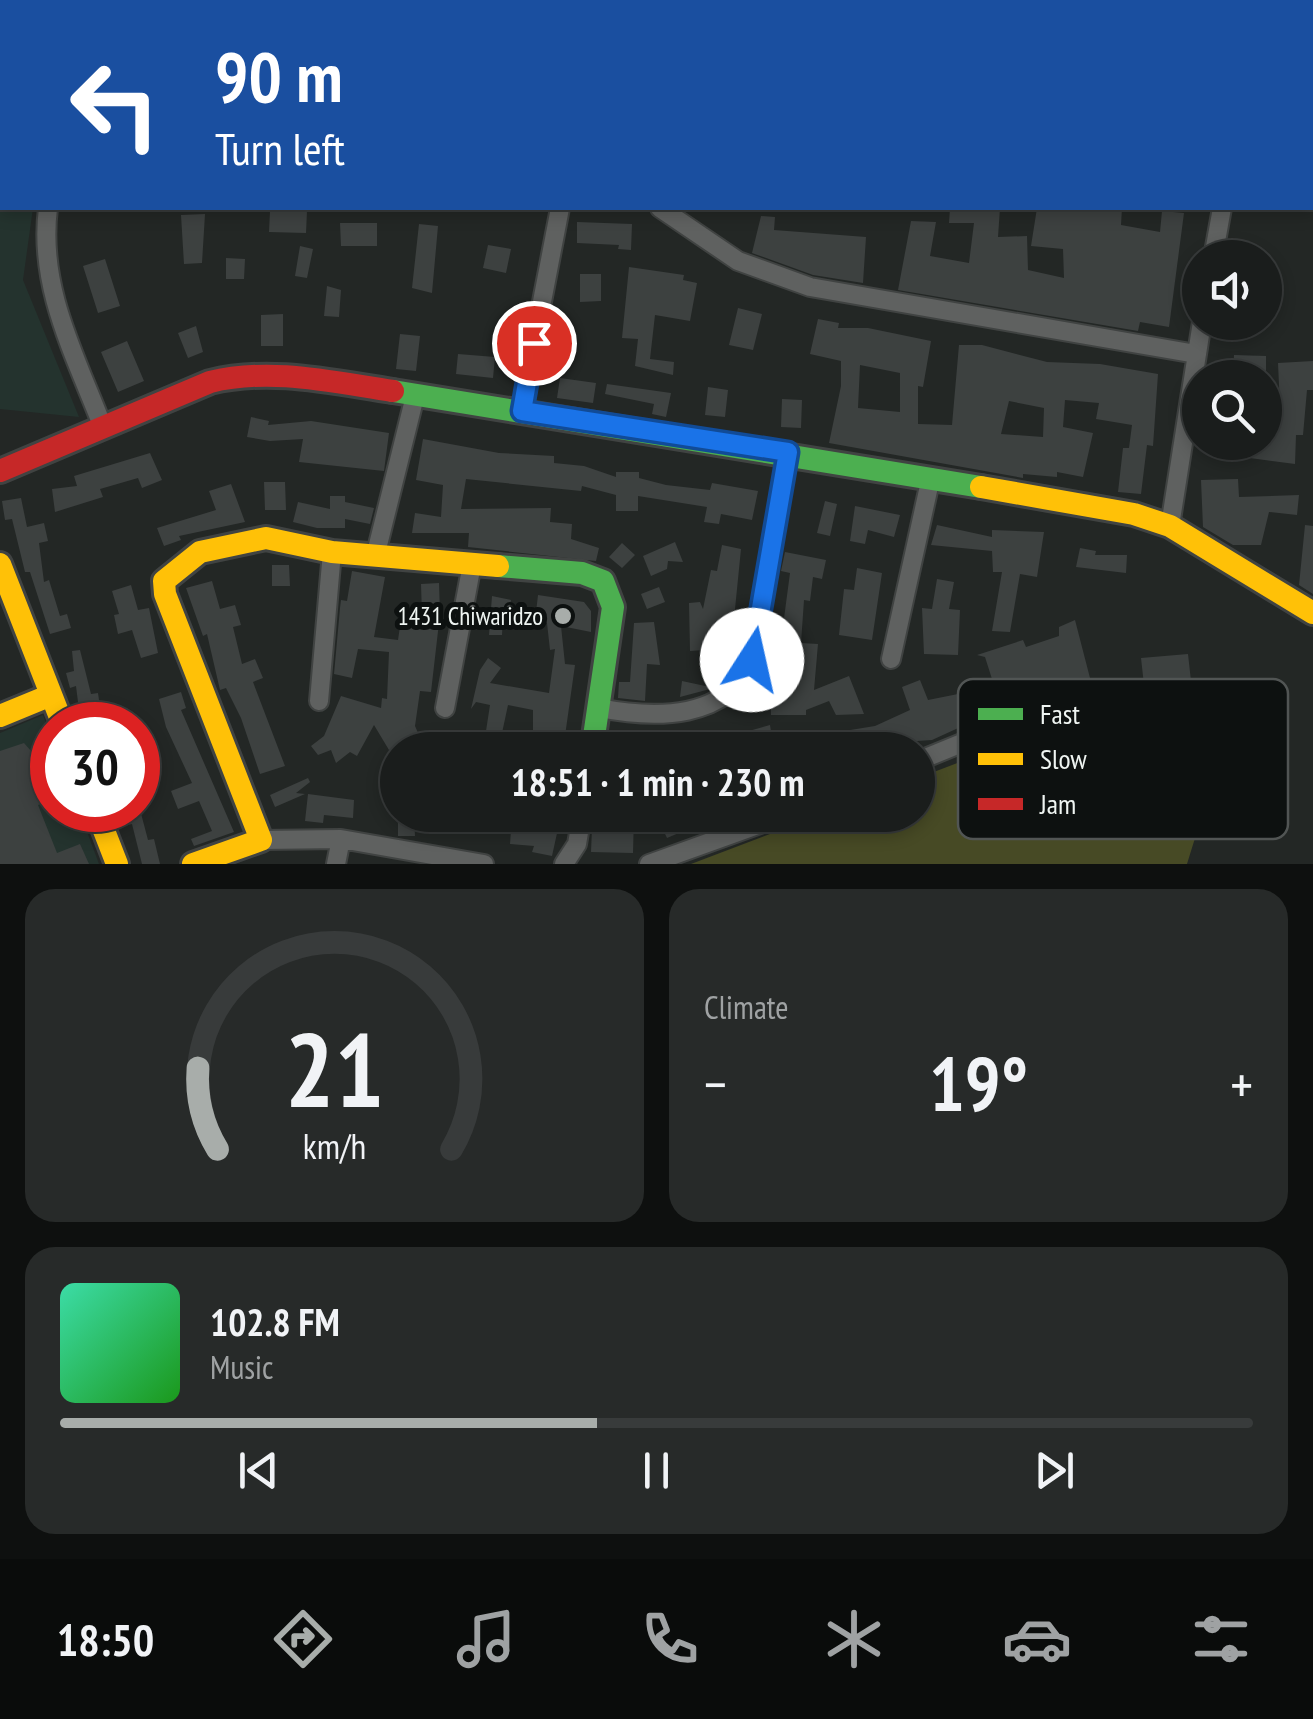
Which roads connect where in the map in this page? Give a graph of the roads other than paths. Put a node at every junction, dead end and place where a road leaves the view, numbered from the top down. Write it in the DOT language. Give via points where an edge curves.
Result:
graph roads {
  1 [pos="48,210"];
  2 [pos="560,210"];
  3 [pos="663,210"];
  4 [pos="1222,210"];
  5 [pos="1216,240"];
  6 [pos="1199,340"];
  7 [pos="1196,354"];
  8 [pos="416,396"];
  9 [pos="522,411"];
  10 [pos="102,425"];
  11 [pos="788,452"];
  12 [pos="0,472"];
  13 [pos="931,477"];
  14 [pos="1170,526"];
  15 [pos="332,552"];
  16 [pos="376,553"];
  17 [pos="0,564"];
  18 [pos="472,564"];
  19 [pos="1313,613"];
  20 [pos="891,658"];
  21 [pos="51,695"];
  22 [pos="319,701"];
  23 [pos="54,702"];
  24 [pos="446,708"];
  25 [pos="599,708"];
  26 [pos="0,716"];
  27 [pos="595,732"];
  28 [pos="105,832"];
  29 [pos="579,832"];
  30 [pos="738,832"];
  31 [pos="342,839"];
  32 [pos="262,840"];
  33 [pos="117,864"];
  34 [pos="193,864"];
  35 [pos="336,864"];
  36 [pos="484,864"];
  37 [pos="564,864"];
  38 [pos="649,864"];
  1 -- 10 [label="street" via="44,239 52,297"];
  2 -- 9 [label="street"];
  3 -- 7 [label="street" via="738,261 810,287"];
  4 -- 5 [label="street"];
  6 -- 7 [label="street"];
  7 -- 14 [label="street"];
  8 -- 9 [label="street"];
  8 -- 10 [label="street" via="287,375 238,375"];
  8 -- 16 [label="street"];
  9 -- 11 [label="street"];
  10 -- 12 [label="street"];
  11 -- 13 [label="street"];
  11 -- 25 [label="street" via="743,682 719,701 673,712"];
  13 -- 14 [label="street" via="1090,504"];
  13 -- 20 [label="street"];
  14 -- 19 [label="street"];
  15 -- 16 [label="street"];
  15 -- 22 [label="street"];
  15 -- 32 [label="street" via="266,538 238,542 200,552 164,581"];
  16 -- 18 [label="street"];
  17 -- 21 [label="street"];
  18 -- 24 [label="street"];
  18 -- 25 [label="street" via="582,572 603,581 613,607"];
  21 -- 23 [label="street"];
  21 -- 26 [label="street"];
  25 -- 27 [label="street"];
  28 -- 33 [label="street"];
  29 -- 37 [label="street"];
  30 -- 38 [label="street"];
  31 -- 32 [label="street"];
  31 -- 35 [label="street"];
  31 -- 36 [label="street"];
  32 -- 34 [label="street"];
}
